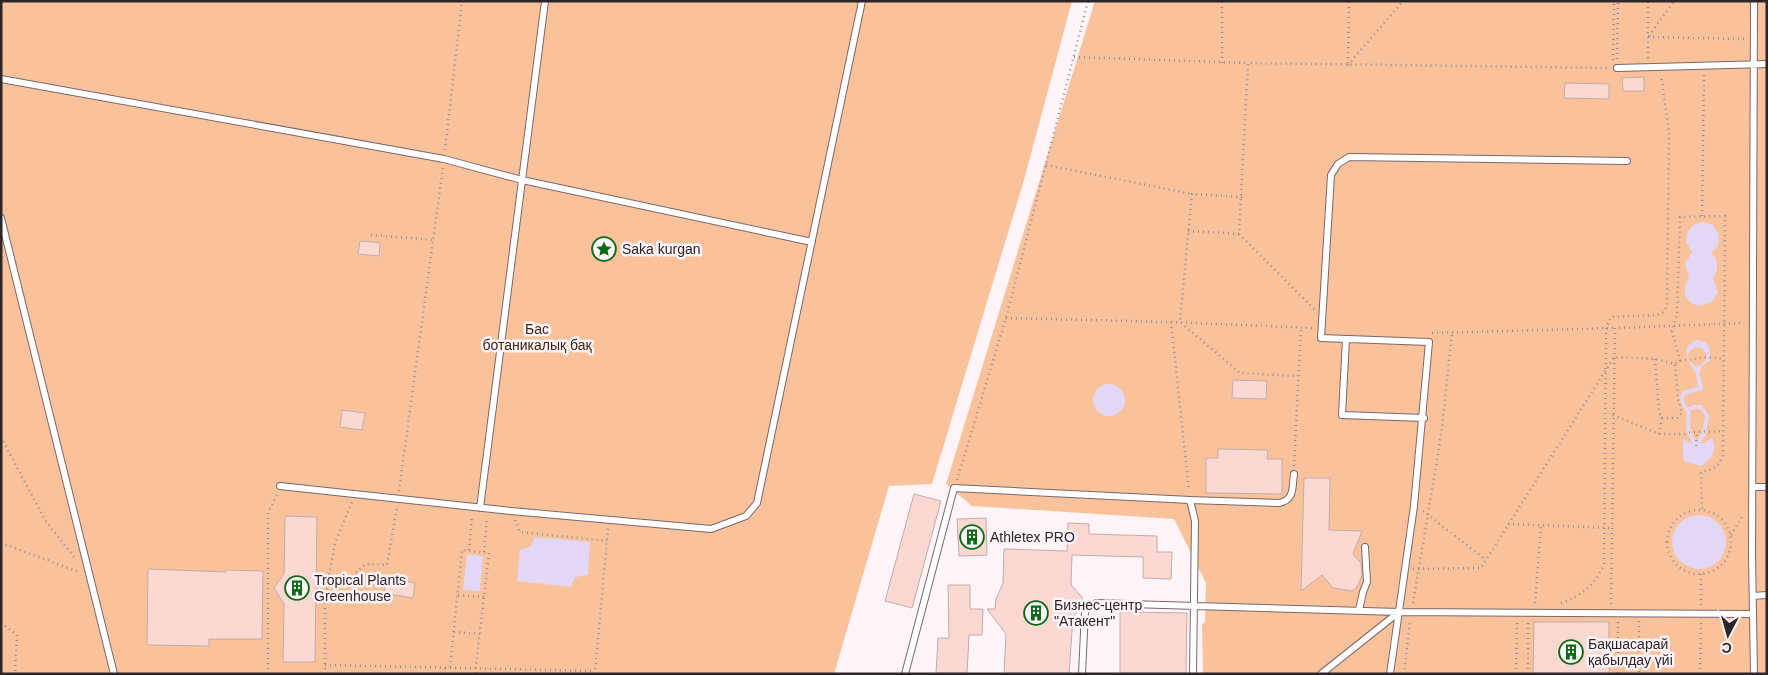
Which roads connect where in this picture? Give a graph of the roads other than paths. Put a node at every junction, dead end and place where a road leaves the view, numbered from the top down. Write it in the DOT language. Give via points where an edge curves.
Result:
graph roads {
  1 [pos="546,1"];
  2 [pos="862,1"];
  3 [pos="1754,1"];
  4 [pos="1753,63"];
  5 [pos="1767,64"];
  6 [pos="1617,68"];
  7 [pos="1,79"];
  8 [pos="1627,161"];
  9 [pos="522,180"];
  10 [pos="1,218"];
  11 [pos="812,242"];
  12 [pos="1346,339"];
  13 [pos="1424,418"];
  14 [pos="1294,474"];
  15 [pos="280,486"];
  16 [pos="1753,487"];
  17 [pos="1767,487"];
  18 [pos="1190,500"];
  19 [pos="476,507"];
  20 [pos="1365,547"];
  21 [pos="1767,595"];
  22 [pos="1753,596"];
  23 [pos="1195,606"];
  24 [pos="1359,610"];
  25 [pos="1399,612"];
  26 [pos="1753,614"];
  27 [pos="114,674"];
  28 [pos="905,674"];
  29 [pos="1082,674"];
  30 [pos="1193,674"];
  31 [pos="1321,674"];
  32 [pos="1390,674"];
  33 [pos="1754,674"];
  1 -- 9 [label="lane"];
  2 -- 11 [label="lane"];
  3 -- 4 [label="lane"];
  4 -- 5 [label="lane"];
  4 -- 6 [label="lane"];
  4 -- 16 [label="lane"];
  7 -- 9 [label="lane" via="444,159"];
  8 -- 12 [label="lane" via="1349,157 1338,164 1330,181 1321,329 1321,338"];
  9 -- 11 [label="lane"];
  9 -- 19 [label="lane"];
  10 -- 27 [label="lane"];
  11 -- 19 [label="lane" via="757,502 746,516 711,528"];
  12 -- 13 [label="lane" via="1342,414"];
  12 -- 13 [label="lane" via="1429,342"];
  13 -- 25 [label="lane"];
  14 -- 18 [label="lane" via="1292,497 1288,502"];
  15 -- 19 [label="lane"];
  16 -- 17 [label="lane"];
  16 -- 22 [label="lane"];
  18 -- 23 [label="lane" via="1195,520"];
  18 -- 28 [label="lane" via="954,488"];
  20 -- 24 [label="lane" via="1367,582"];
  21 -- 22 [label="lane"];
  22 -- 26 [label="lane"];
  23 -- 24 [label="lane"];
  23 -- 29 [label="lane" via="1096,603 1090,606 1086,612"];
  23 -- 30 [label="lane"];
  24 -- 25 [label="lane"];
  25 -- 26 [label="lane"];
  25 -- 31 [label="lane"];
  25 -- 32 [label="lane"];
  26 -- 33 [label="lane"];
}
